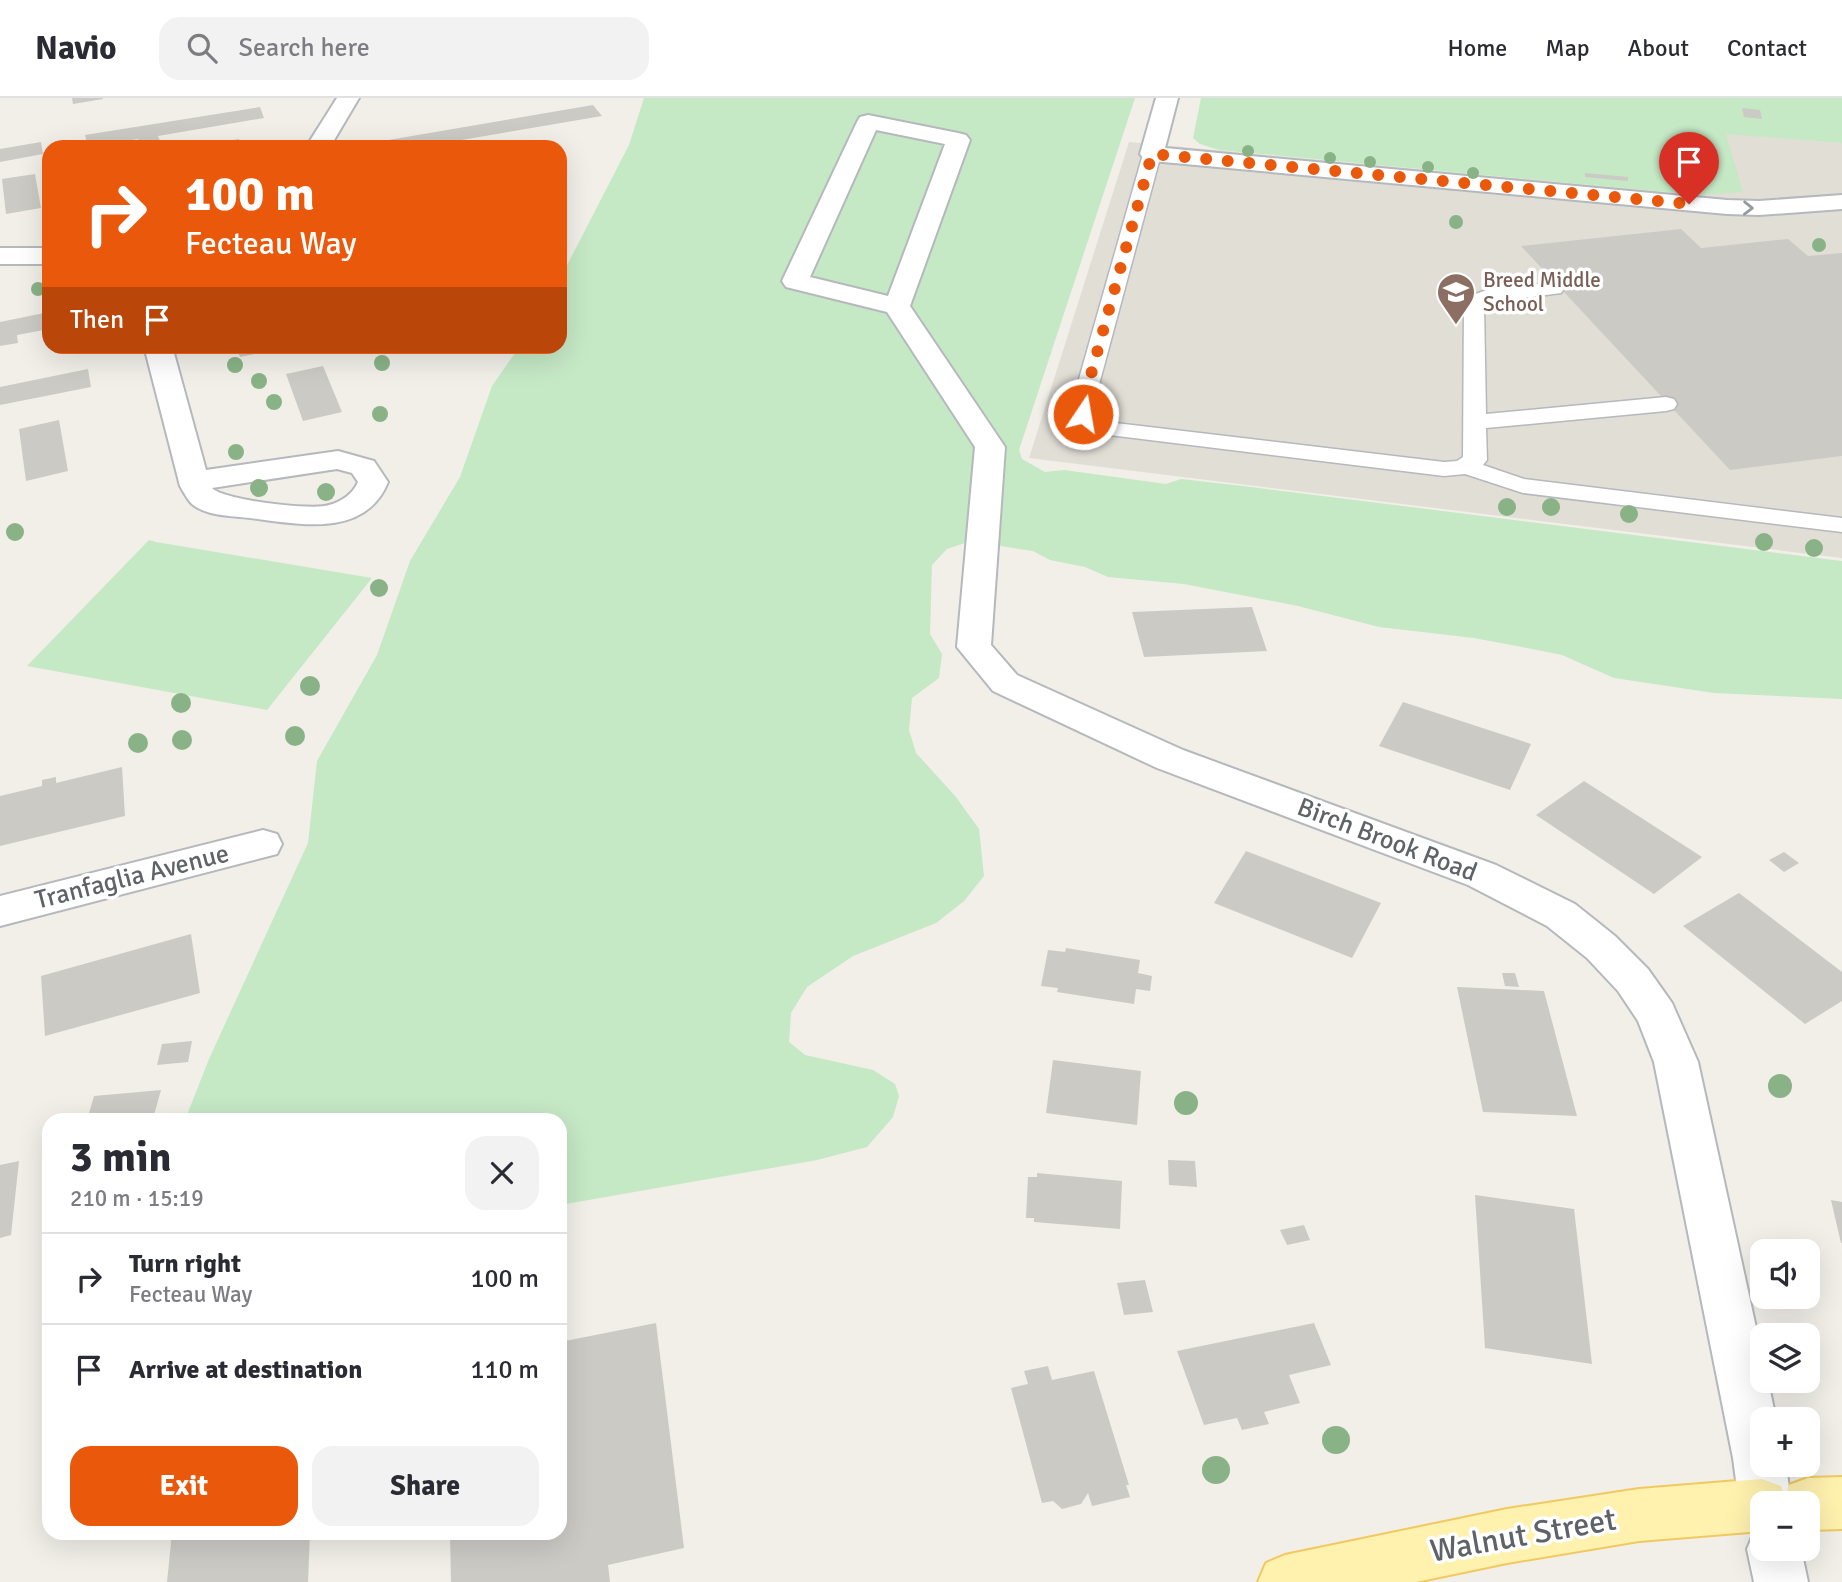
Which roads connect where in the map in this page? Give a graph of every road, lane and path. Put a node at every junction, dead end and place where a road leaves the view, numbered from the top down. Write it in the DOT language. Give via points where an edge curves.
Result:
graph roads {
  1 [pos="348,98"];
  2 [pos="1167,98"];
  3 [pos="322,140"];
  4 [pos="1152,154"];
  5 [pos="1842,202"];
  6 [pos="0,256"];
  7 [pos="42,256"];
  8 [pos="1554,289"];
  9 [pos="897,306"];
  10 [pos="160,354"];
  11 [pos="1666,404"];
  12 [pos="1476,422"];
  13 [pos="1468,467"];
  14 [pos="194,481"];
  15 [pos="1842,525"];
  16 [pos="263,844"];
  17 [pos="0,911"];
  18 [pos="1763,1491"];
  19 [pos="1842,1503"];
  20 [pos="1820,1504"];
  21 [pos="1750,1505"];
  22 [pos="1777,1561"];
  23 [pos="1285,1582"];
  24 [pos="1781,1582"];
  1 -- 3 [label="street"];
  2 -- 4 [label="street"];
  4 -- 5 [label="street, one-way" via="1727,207"];
  4 -- 13 [label="lane" via="1082,407 1087,420 1113,430 1444,469"];
  6 -- 7 [label="street"];
  8 -- 12 [label="lane" via="1488,296 1474,303"];
  9 -- 9 [label="street" via="958,140 868,122 795,281"];
  9 -- 18 [label="street, Birch Brook Road" via="990,447 974,647 1005,683 1170,759 1511,888 1582,930 1633,979 1657,1016 1676,1062"];
  10 -- 14 [label="street"];
  11 -- 12 [label="lane"];
  12 -- 13 [label="lane" via="1475,460"];
  13 -- 15 [label="lane" via="1523,486"];
  14 -- 14 [label="street" via="200,494 214,503 304,517 346,510 368,494 373,482 363,467 338,460"];
  16 -- 17 [label="street, Tranfaglia Avenue"];
  19 -- 20 [label="main road"];
  21 -- 23 [label="main road, Walnut Street" via="1639,1515 1507,1536"];
  22 -- 24 [label="street"];
}
